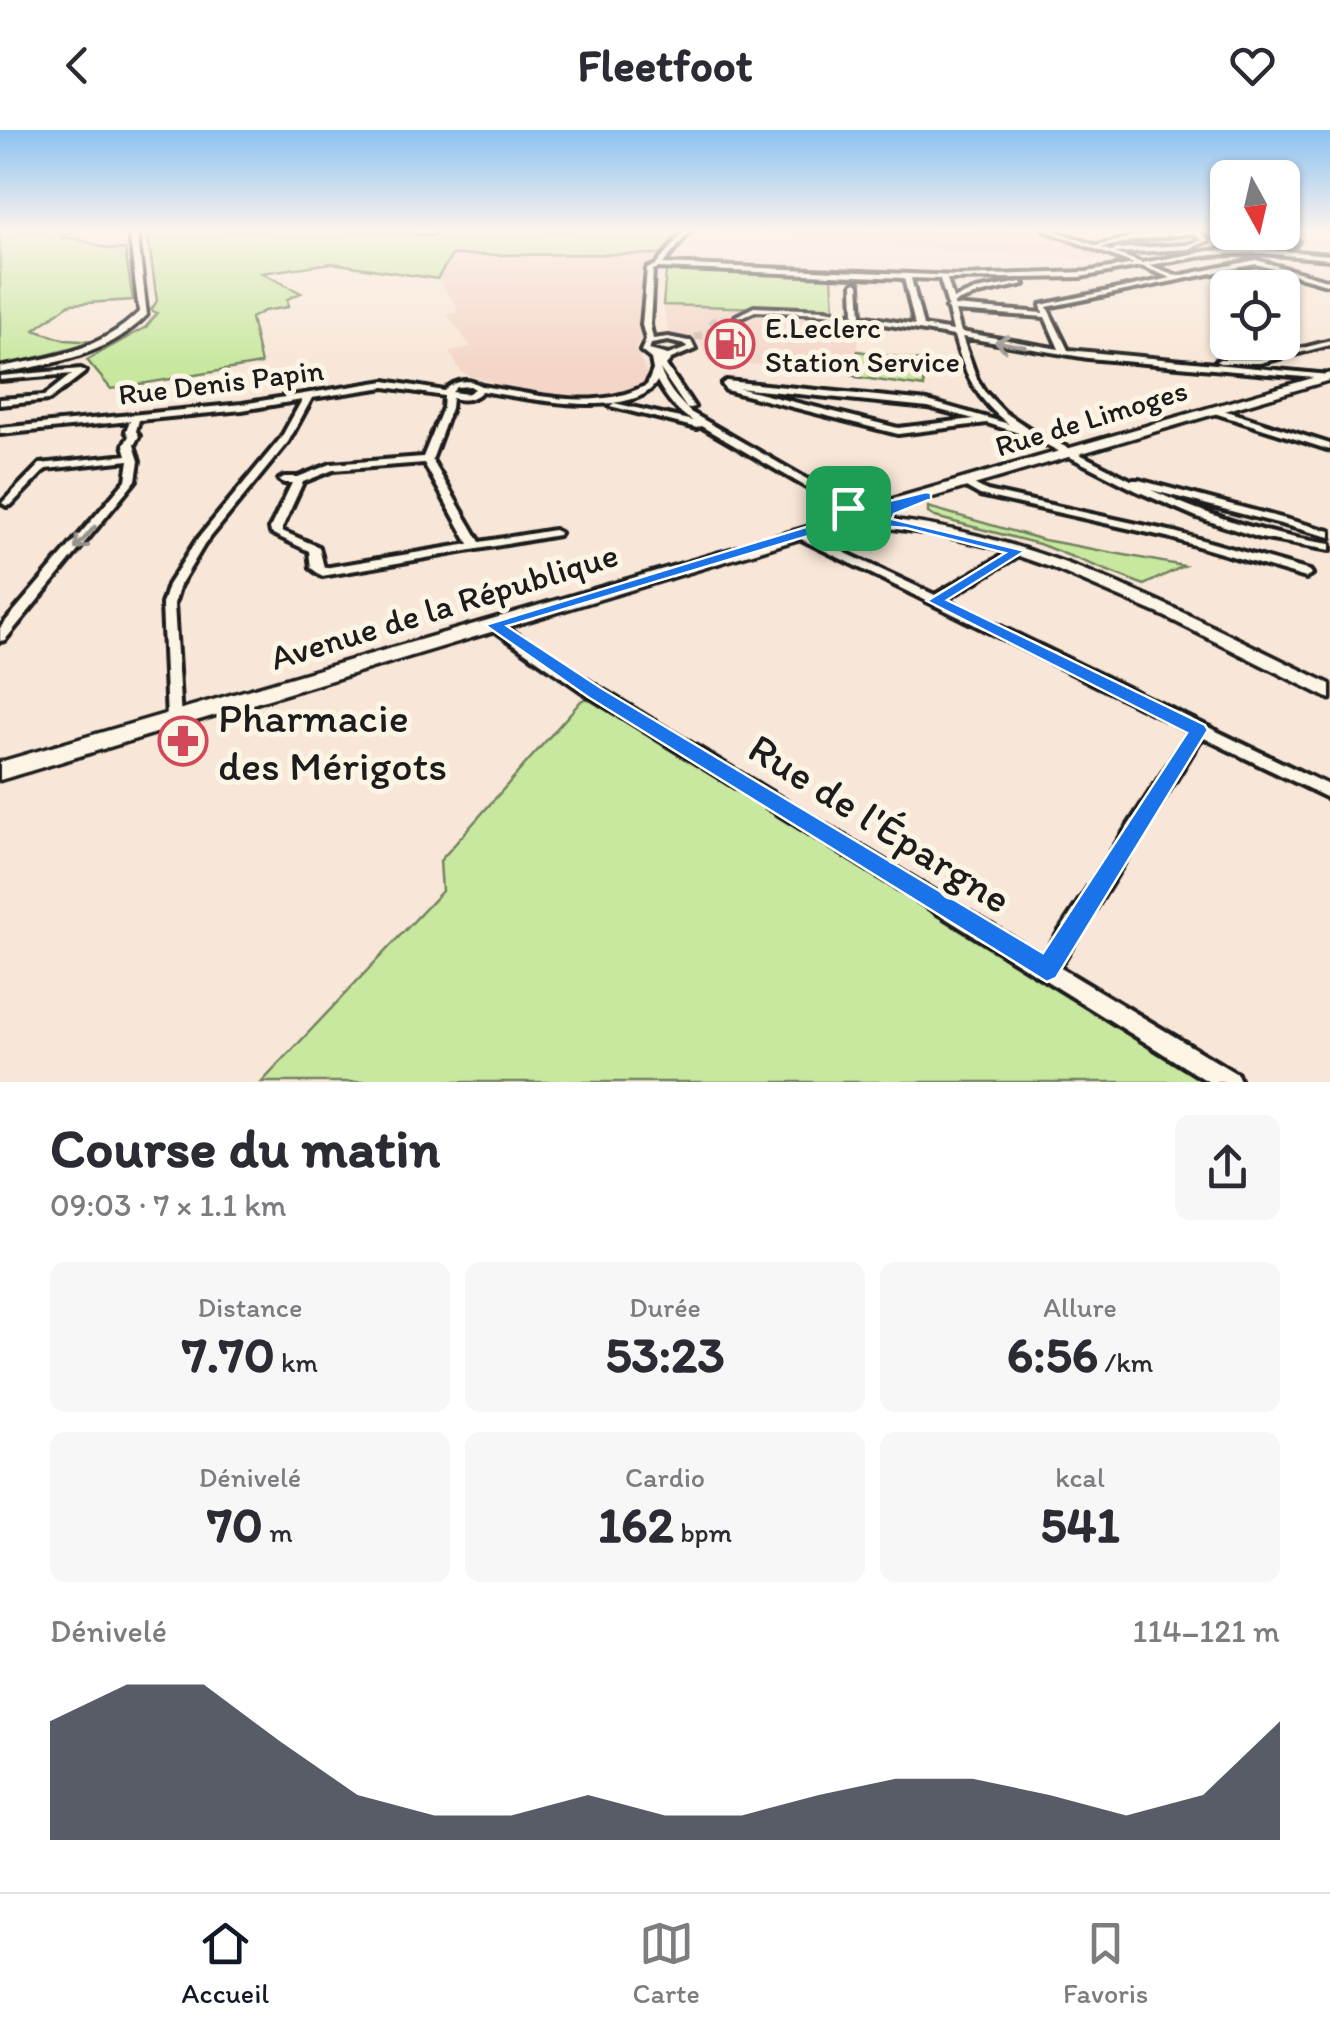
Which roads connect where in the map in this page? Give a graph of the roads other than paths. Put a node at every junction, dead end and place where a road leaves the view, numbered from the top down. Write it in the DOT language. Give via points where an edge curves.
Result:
graph roads {
  1 [pos="139,274"];
  2 [pos="649,274"];
  3 [pos="657,274"];
  4 [pos="868,274"];
  5 [pos="1071,274"];
  6 [pos="1083,274"];
  7 [pos="1168,274"];
  8 [pos="1189,274"];
  9 [pos="1301,274"];
  10 [pos="1330,275"];
  11 [pos="907,276"];
  12 [pos="1174,277"];
  13 [pos="943,278"];
  14 [pos="1312,278"];
  15 [pos="1330,283"];
  16 [pos="856,284"];
  17 [pos="950,305"];
  18 [pos="1047,314"];
  19 [pos="740,316"];
  20 [pos="858,316"];
  21 [pos="918,326"];
  22 [pos="958,334"];
  23 [pos="695,337"];
  24 [pos="671,339"];
  25 [pos="685,342"];
  26 [pos="1330,342"];
  27 [pos="649,348"];
  28 [pos="1065,353"];
  29 [pos="668,357"];
  30 [pos="1132,361"];
  31 [pos="0,370"];
  32 [pos="656,371"];
  33 [pos="1328,376"];
  34 [pos="0,378"];
  35 [pos="448,391"];
  36 [pos="478,391"];
  37 [pos="675,396"];
  38 [pos="308,397"];
  39 [pos="462,397"];
  40 [pos="622,401"];
  41 [pos="0,402"];
  42 [pos="592,402"];
  43 [pos="447,408"];
  44 [pos="1214,410"];
  45 [pos="135,419"];
  46 [pos="987,420"];
  47 [pos="708,428"];
  48 [pos="0,431"];
  49 [pos="1035,435"];
  50 [pos="1330,447"];
  51 [pos="1070,453"];
  52 [pos="132,457"];
  53 [pos="428,460"];
  54 [pos="284,480"];
  55 [pos="299,480"];
  56 [pos="1122,482"];
  57 [pos="968,484"];
  58 [pos="7,503"];
  59 [pos="853,510"];
  60 [pos="886,514"];
  61 [pos="554,533"];
  62 [pos="799,534"];
  63 [pos="1330,534"];
  64 [pos="475,544"];
  65 [pos="1330,547"];
  66 [pos="1018,551"];
  67 [pos="1306,574"];
  68 [pos="935,601"];
  69 [pos="493,625"];
  70 [pos="0,637"];
  71 [pos="1330,682"];
  72 [pos="1330,692"];
  73 [pos="174,720"];
  74 [pos="1198,730"];
  75 [pos="0,772"];
  76 [pos="1330,793"];
  77 [pos="1047,970"];
  78 [pos="1229,1082"];
  1 -- 31 [label="main road" via="144,314 134,326 71,355"];
  2 -- 27 [label="street"];
  3 -- 24 [label="street" via="654,323"];
  4 -- 11 [label="street"];
  5 -- 13 [label="street"];
  6 -- 17 [label="street" via="992,288"];
  7 -- 12 [label="street"];
  8 -- 12 [label="street"];
  9 -- 14 [label="street"];
  10 -- 14 [label="street"];
  11 -- 13 [label="street"];
  11 -- 21 [label="street"];
  12 -- 18 [label="street" via="1044,306"];
  13 -- 17 [label="street"];
  14 -- 15 [label="street"];
  16 -- 20 [label="street"];
  17 -- 18 [label="street"];
  17 -- 22 [label="street"];
  18 -- 28 [label="street"];
  19 -- 20 [label="street" via="754,309"];
  20 -- 21 [label="street"];
  21 -- 22 [label="street"];
  28 -- 22 [label="street, one-way"];
  22 -- 49 [label="street" via="982,394"];
  23 -- 25 [label="street"];
  24 -- 25 [label="street"];
  24 -- 27 [label="street"];
  25 -- 29 [label="street" via="688,352"];
  26 -- 30 [label="street" via="1260,361"];
  27 -- 29 [label="street"];
  27 -- 32 [label="street"];
  28 -- 30 [label="street"];
  29 -- 37 [label="street" via="662,365"];
  30 -- 33 [label="street"];
  32 -- 37 [label="street"];
  32 -- 40 [label="street" via="651,386"];
  33 -- 44 [label="main road, Rue de Limoges"];
  34 -- 41 [label="street" via="81,371 46,398"];
  35 -- 36 [label="street" via="466,383"];
  35 -- 38 [label="street, Rue Denis Papin" via="390,384"];
  35 -- 39 [label="street"];
  35 -- 43 [label="street"];
  36 -- 39 [label="street"];
  36 -- 42 [label="street"];
  37 -- 40 [label="street"];
  37 -- 47 [label="street"];
  37 -- 59 [label="street"];
  38 -- 45 [label="street, Rue Denis Papin"];
  38 -- 73 [label="street" via="283,443 170,592"];
  39 -- 43 [label="street"];
  40 -- 42 [label="street"];
  42 -- 47 [label="street"];
  43 -- 53 [label="street"];
  44 -- 50 [label="street"];
  44 -- 51 [label="main road, Rue de Limoges"];
  45 -- 48 [label="street, Rue Denis Papin"];
  45 -- 52 [label="street"];
  46 -- 46 [label="street" via="928,404 726,384 898,431"];
  46 -- 49 [label="street"];
  47 -- 59 [label="street"];
  49 -- 51 [label="street"];
  51 -- 56 [label="street"];
  51 -- 57 [label="main road, Rue de Limoges"];
  52 -- 58 [label="street" via="43,466"];
  52 -- 70 [label="street, one-way" via="124,490"];
  53 -- 55 [label="street" via="331,467"];
  53 -- 64 [label="street"];
  54 -- 55 [label="street"];
  55 -- 64 [label="street" via="277,533 314,549 322,572"];
  56 -- 63 [label="street"];
  56 -- 65 [label="street" via="1243,530"];
  57 -- 60 [label="main road, Rue de Limoges"];
  57 -- 67 [label="street"];
  59 -- 60 [label="main road" via="866,525"];
  59 -- 62 [label="main road, Avenue de la République"];
  60 -- 66 [label="main road"];
  60 -- 71 [label="main road" via="972,529 1120,579"];
  61 -- 64 [label="street"];
  62 -- 68 [label="street"];
  62 -- 69 [label="main road, Avenue de la République"];
  66 -- 68 [label="street"];
  66 -- 72 [label="main road" via="1151,604"];
  68 -- 74 [label="street"];
  69 -- 73 [label="main road, Avenue de la République"];
  69 -- 77 [label="street, Rue de l'Épargne"];
  73 -- 75 [label="main road, Avenue de la République"];
  74 -- 76 [label="street"];
  74 -- 77 [label="street"];
  77 -- 78 [label="street, Rue de l'Épargne"];
}
